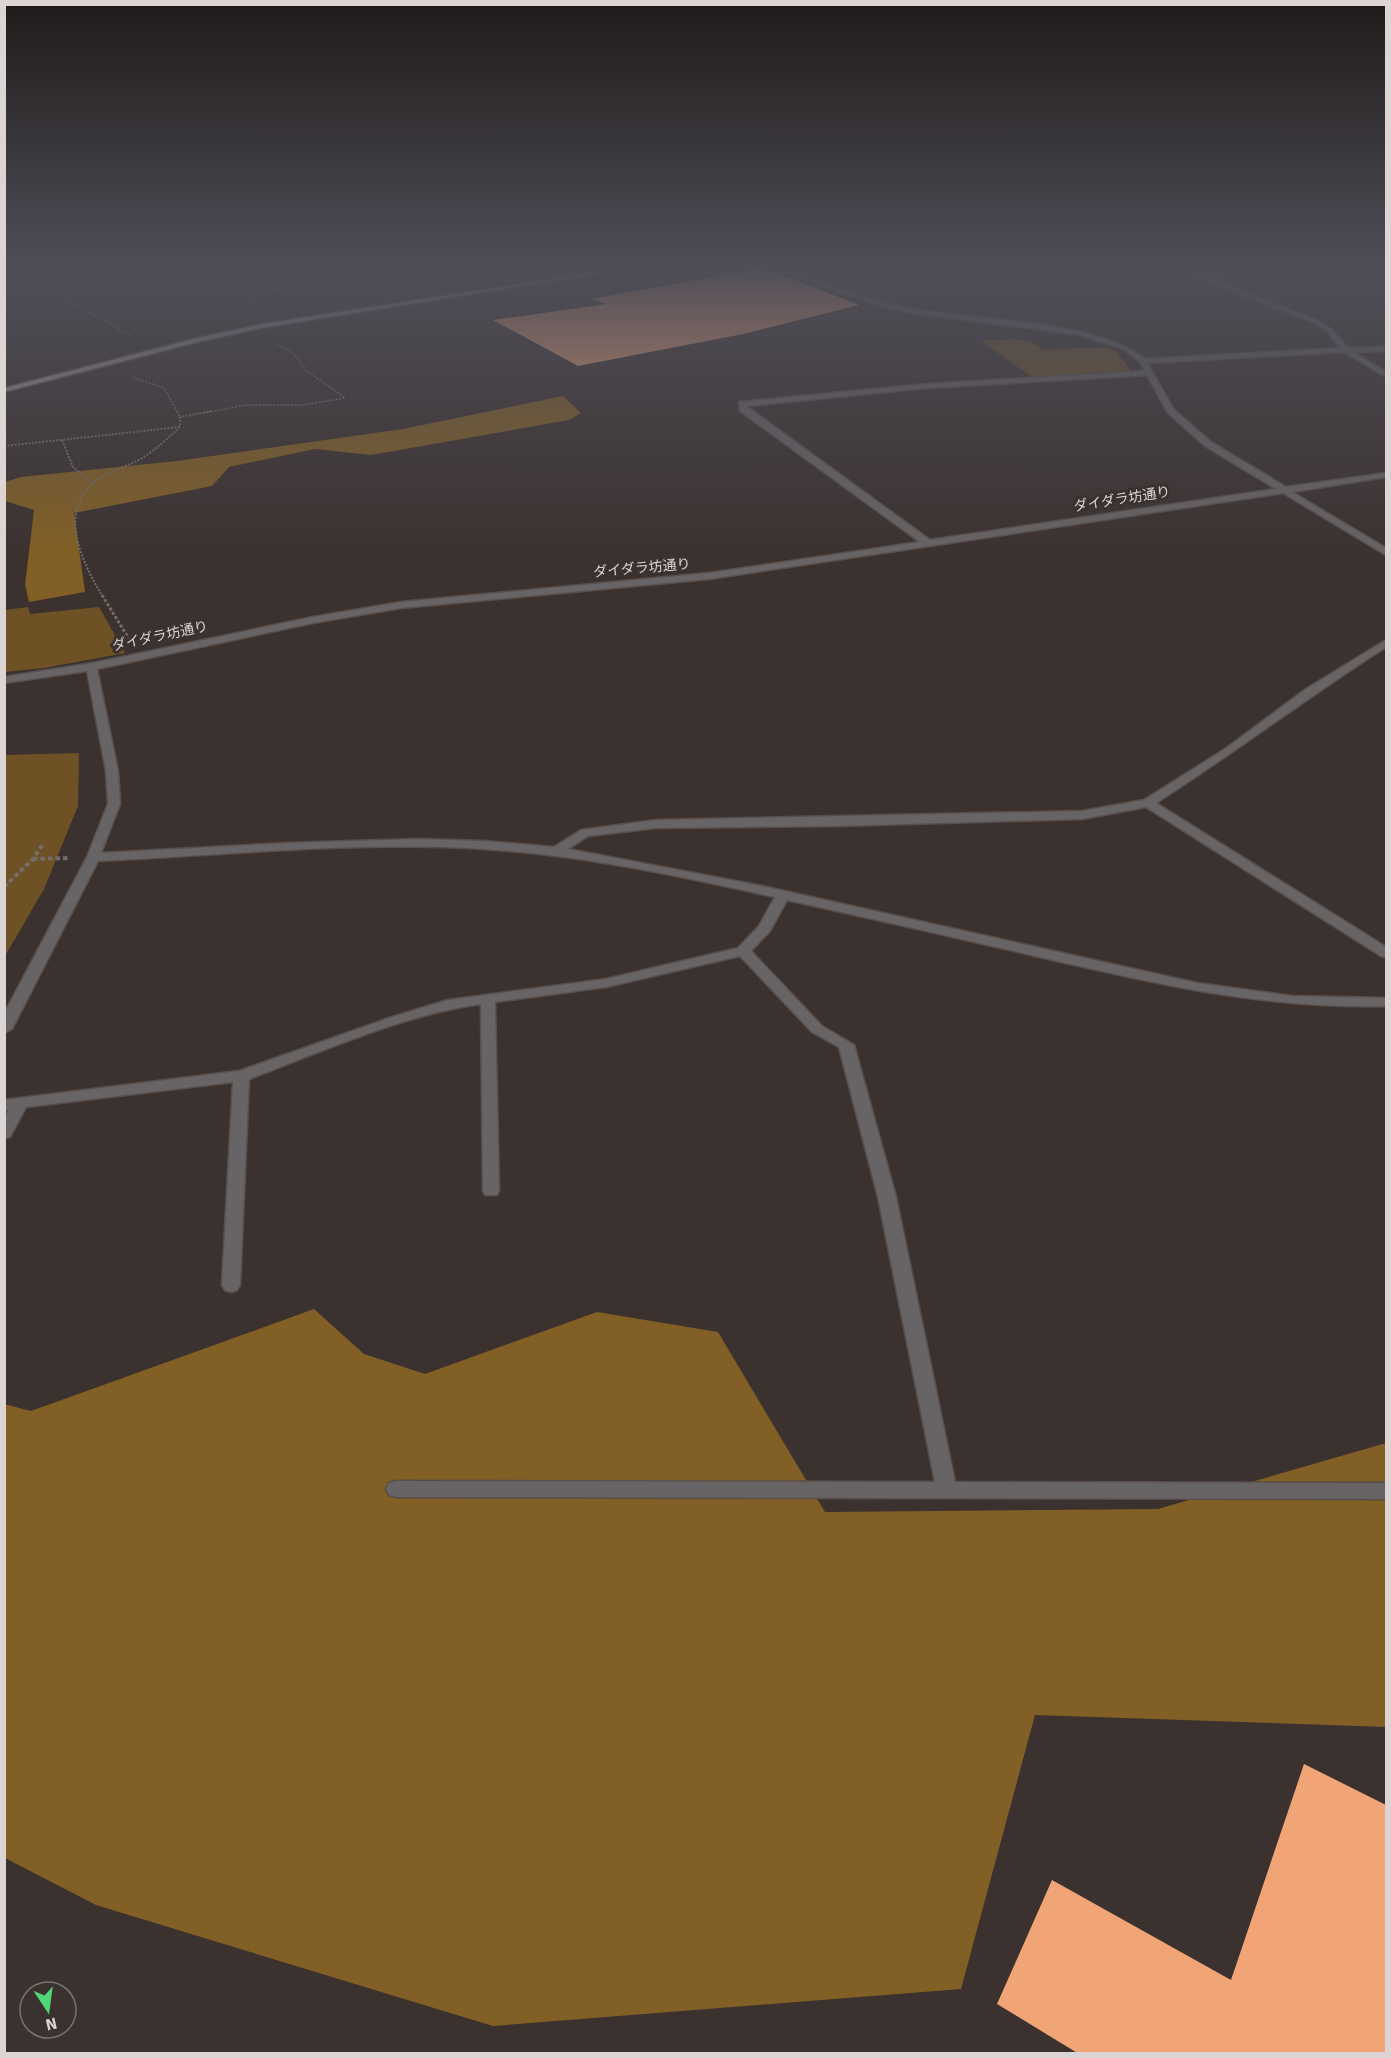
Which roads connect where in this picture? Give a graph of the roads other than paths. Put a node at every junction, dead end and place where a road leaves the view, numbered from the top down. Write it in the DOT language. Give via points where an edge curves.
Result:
graph roads {
  1 [pos="97,366"];
  2 [pos="1145,366"];
  3 [pos="1372,366"];
  4 [pos="1148,373"];
  5 [pos="1386,375"];
  6 [pos="4,390"];
  7 [pos="1386,476"];
  8 [pos="1283,490"];
  9 [pos="929,543"];
  10 [pos="1386,552"];
  11 [pos="1386,643"];
  12 [pos="91,666"];
  13 [pos="4,680"];
  14 [pos="1149,803"];
  15 [pos="557,851"];
  16 [pos="93,857"];
  17 [pos="782,896"];
  18 [pos="743,951"];
  19 [pos="1386,953"];
  20 [pos="488,999"];
  21 [pos="1386,1002"];
  22 [pos="4,1029"];
  23 [pos="242,1076"];
  24 [pos="12,1105"];
  25 [pos="4,1133"];
  26 [pos="491,1191"];
  27 [pos="231,1285"];
  28 [pos="396,1489"];
  29 [pos="947,1491"];
  30 [pos="1386,1491"];
  1 -- 6 [label="main road"];
  2 -- 4 [label="street"];
  3 -- 5 [label="street"];
  4 -- 8 [label="street" via="1171,411 1188,427"];
  4 -- 9 [label="street" via="927,386 742,404 742,409"];
  7 -- 8 [label="street, ダイダラ坊通り"];
  8 -- 9 [label="street, ダイダラ坊通り"];
  8 -- 10 [label="street"];
  9 -- 12 [label="street, ダイダラ坊通り" via="663,582 399,605"];
  11 -- 14 [label="street"];
  12 -- 13 [label="street, ダイダラ坊通り"];
  12 -- 16 [label="street" via="114,788 108,824"];
  14 -- 15 [label="street" via="1082,815 656,824 585,833"];
  14 -- 19 [label="street"];
  15 -- 16 [label="street" via="423,843"];
  15 -- 17 [label="street"];
  16 -- 22 [label="street"];
  17 -- 18 [label="street" via="765,927"];
  17 -- 21 [label="street" via="1146,978 1260,998"];
  18 -- 20 [label="street" via="606,983"];
  18 -- 29 [label="street" via="817,1029 846,1045 887,1197"];
  20 -- 23 [label="street" via="448,1004"];
  20 -- 26 [label="street"];
  23 -- 24 [label="street"];
  23 -- 27 [label="street"];
  24 -- 25 [label="street"];
  28 -- 29 [label="street"];
  29 -- 30 [label="street"];
}
